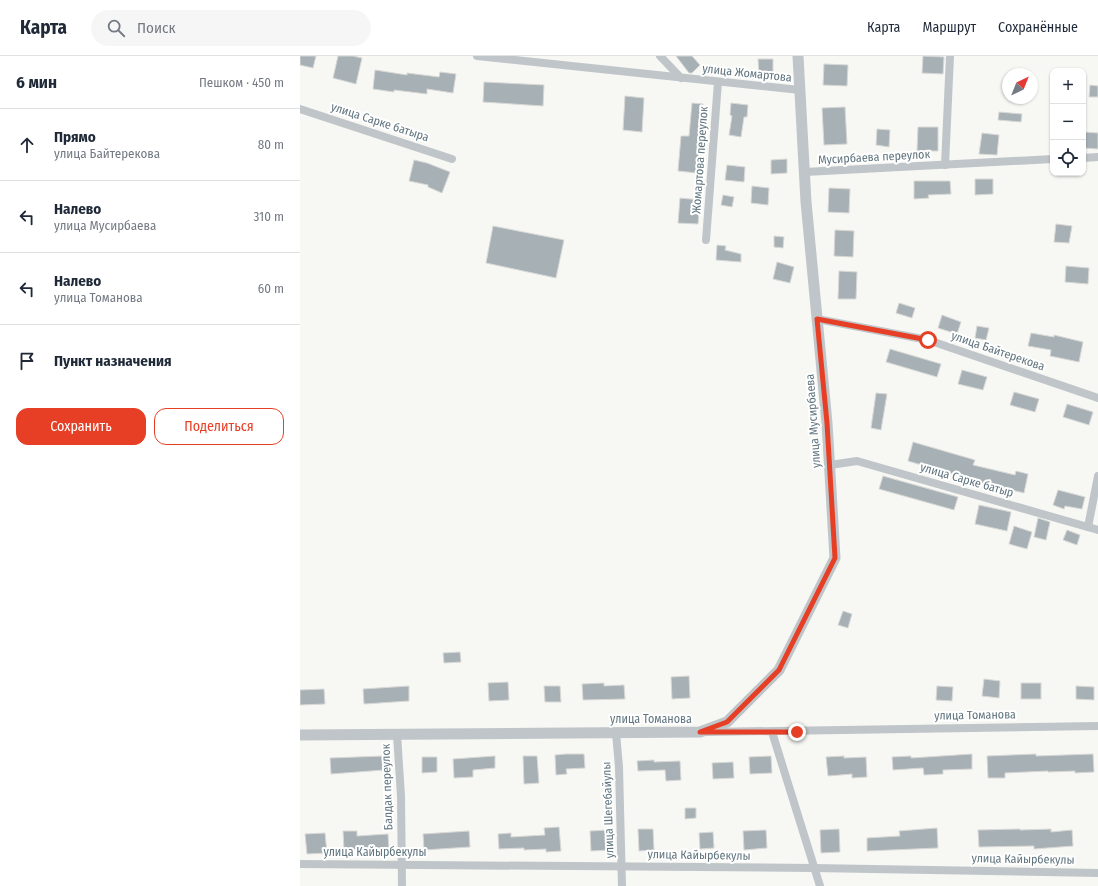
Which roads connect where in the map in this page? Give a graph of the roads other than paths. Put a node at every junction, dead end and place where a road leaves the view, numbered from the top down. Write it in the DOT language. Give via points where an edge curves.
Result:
graph roads {
  1 [pos="477,56"];
  2 [pos="660,56"];
  3 [pos="798,56"];
  4 [pos="950,56"];
  5 [pos="520,58"];
  6 [pos="681,78"];
  7 [pos="718,82"];
  8 [pos="800,90"];
  9 [pos="300,109"];
  10 [pos="1098,157"];
  11 [pos="1086,158"];
  12 [pos="452,159"];
  13 [pos="1050,159"];
  14 [pos="945,165"];
  15 [pos="805,172"];
  16 [pos="706,240"];
  17 [pos="817,319"];
  18 [pos="1098,398"];
  19 [pos="830,466"];
  20 [pos="1098,476"];
  21 [pos="1088,527"];
  22 [pos="1098,530"];
  23 [pos="1098,726"];
  24 [pos="700,732"];
  25 [pos="772,732"];
  26 [pos="616,733"];
  27 [pos="397,734"];
  28 [pos="300,735"];
  29 [pos="300,864"];
  30 [pos="401,864"];
  31 [pos="621,866"];
  32 [pos="813,868"];
  33 [pos="1098,873"];
  34 [pos="402,886"];
  35 [pos="622,886"];
  36 [pos="820,886"];
  1 -- 5 [label="street, улица Жомартова"];
  2 -- 6 [label="street"];
  3 -- 8 [label="street, улица Мусирбаева"];
  4 -- 14 [label="street, Мусирбаева переулок"];
  5 -- 6 [label="street, улица Жомартова"];
  6 -- 7 [label="street, улица Жомартова"];
  7 -- 8 [label="street, улица Жомартова"];
  7 -- 16 [label="street, Жомартова переулок"];
  8 -- 15 [label="street, улица Мусирбаева"];
  9 -- 12 [label="street, улица Сарке батыра"];
  10 -- 11 [label="street"];
  13 -- 14 [label="street, Мусирбаева переулок"];
  14 -- 15 [label="street, Мусирбаева переулок"];
  15 -- 17 [label="street, улица Мусирбаева"];
  17 -- 18 [label="street, улица Байтерекова" via="928,340"];
  17 -- 19 [label="street, улица Мусирбаева"];
  19 -- 21 [label="street, улица Сарке батыр" via="857,462"];
  19 -- 24 [label="street, улица Мусирбаева" via="835,558 779,670 727,722"];
  20 -- 21 [label="street"];
  21 -- 22 [label="street, улица Сарке батыр"];
  23 -- 25 [label="street, улица Томанова"];
  24 -- 25 [label="street, улица Томанова"];
  24 -- 26 [label="street, улица Томанова"];
  25 -- 32 [label="street"];
  26 -- 27 [label="street, улица Томанова"];
  26 -- 31 [label="street, улица Шегебайулы"];
  27 -- 28 [label="street, улица Томанова"];
  27 -- 30 [label="street, Балдак переулок" via="401,796"];
  29 -- 30 [label="street, улица Кайырбекулы"];
  30 -- 31 [label="street, улица Кайырбекулы"];
  30 -- 34 [label="street, Балдак переулок"];
  31 -- 32 [label="street, улица Кайырбекулы"];
  31 -- 35 [label="street, улица Шегебайулы"];
  32 -- 33 [label="street, улица Кайырбекулы"];
  32 -- 36 [label="street"];
}
